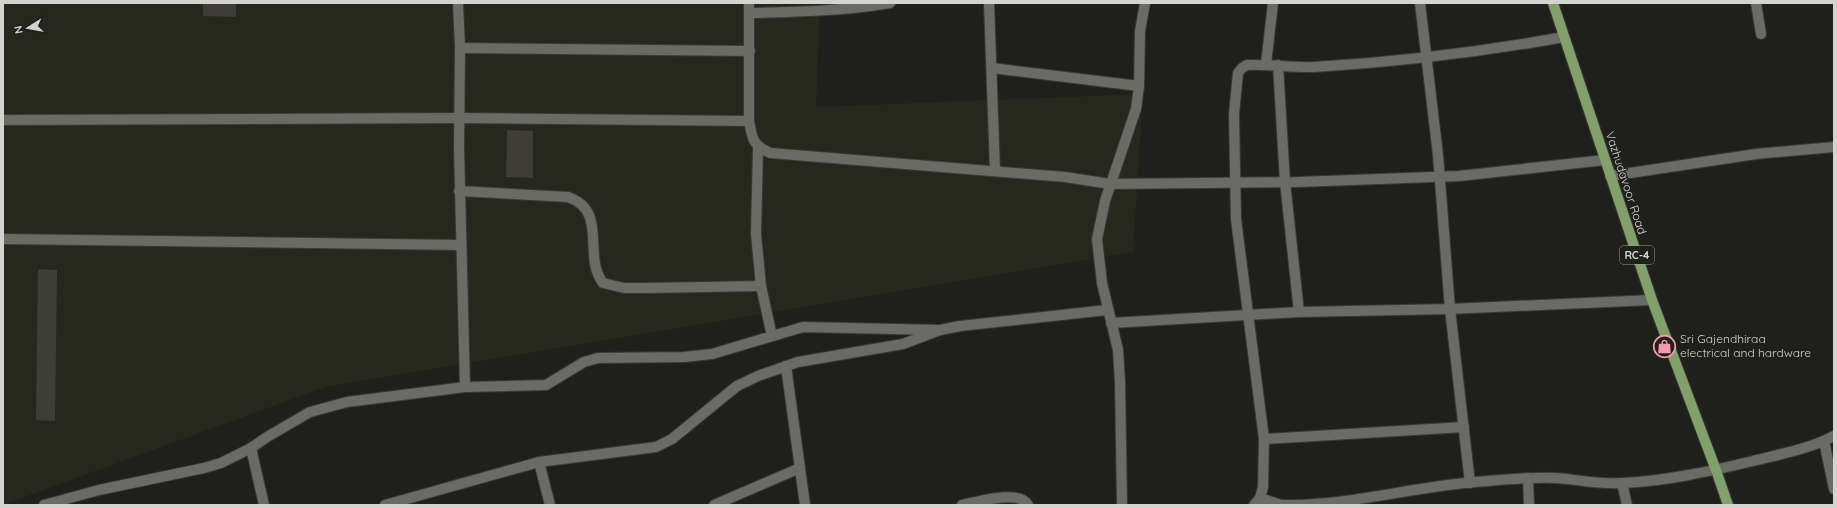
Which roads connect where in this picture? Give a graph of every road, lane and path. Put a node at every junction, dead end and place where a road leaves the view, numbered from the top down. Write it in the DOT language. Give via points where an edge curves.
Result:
graph roads {
  1 [pos="458,3"];
  2 [pos="890,3"];
  3 [pos="989,3"];
  4 [pos="1145,3"];
  5 [pos="1273,3"];
  6 [pos="1420,3"];
  7 [pos="1553,3"];
  8 [pos="1756,3"];
  9 [pos="749,8"];
  10 [pos="1761,34"];
  11 [pos="1564,37"];
  12 [pos="460,48"];
  13 [pos="750,51"];
  14 [pos="1426,58"];
  15 [pos="1266,64"];
  16 [pos="1278,65"];
  17 [pos="992,68"];
  18 [pos="1139,86"];
  19 [pos="459,118"];
  20 [pos="3,120"];
  21 [pos="749,121"];
  22 [pos="1834,147"];
  23 [pos="758,148"];
  24 [pos="1605,160"];
  25 [pos="995,171"];
  26 [pos="1610,176"];
  27 [pos="1439,178"];
  28 [pos="1235,182"];
  29 [pos="1285,182"];
  30 [pos="1110,184"];
  31 [pos="460,191"];
  32 [pos="3,240"];
  33 [pos="461,245"];
  34 [pos="761,286"];
  35 [pos="1652,300"];
  36 [pos="1450,309"];
  37 [pos="1108,310"];
  38 [pos="1299,312"];
  39 [pos="1249,314"];
  40 [pos="1111,323"];
  41 [pos="940,330"];
  42 [pos="772,336"];
  43 [pos="786,366"];
  44 [pos="465,387"];
  45 [pos="1464,427"];
  46 [pos="1834,436"];
  47 [pos="1264,439"];
  48 [pos="1824,442"];
  49 [pos="250,448"];
  50 [pos="539,462"];
  51 [pos="800,468"];
  52 [pos="1716,470"];
  53 [pos="1528,478"];
  54 [pos="1470,483"];
  55 [pos="1622,483"];
  56 [pos="1834,489"];
  57 [pos="1257,502"];
  58 [pos="1338,503"];
  59 [pos="44,505"];
  60 [pos="264,505"];
  61 [pos="385,505"];
  62 [pos="550,505"];
  63 [pos="714,505"];
  64 [pos="805,505"];
  65 [pos="962,505"];
  66 [pos="1028,505"];
  67 [pos="1122,505"];
  68 [pos="1292,505"];
  69 [pos="1529,505"];
  70 [pos="1627,505"];
  71 [pos="1728,505"];
  1 -- 12 [label="street"];
  2 -- 9 [label="street" via="824,12"];
  3 -- 17 [label="street"];
  4 -- 18 [label="street" via="1140,31"];
  5 -- 15 [label="street"];
  6 -- 14 [label="street"];
  7 -- 11 [label="main road, Vazhudavoor Road / RC-4"];
  8 -- 10 [label="street"];
  9 -- 13 [label="street"];
  11 -- 14 [label="street"];
  11 -- 24 [label="main road, Vazhudavoor Road / RC-4"];
  12 -- 13 [label="street"];
  12 -- 19 [label="street"];
  13 -- 21 [label="street"];
  14 -- 16 [label="street" via="1312,67"];
  14 -- 27 [label="street"];
  15 -- 16 [label="street"];
  15 -- 28 [label="street" via="1247,65 1238,73 1234,114"];
  16 -- 29 [label="street"];
  17 -- 18 [label="street"];
  17 -- 25 [label="street"];
  18 -- 30 [label="street" via="1136,109"];
  19 -- 20 [label="street"];
  19 -- 21 [label="street"];
  19 -- 31 [label="street"];
  21 -- 23 [label="street" via="752,137"];
  22 -- 26 [label="street" via="1756,154"];
  23 -- 25 [label="street" via="770,153"];
  23 -- 34 [label="street" via="756,234"];
  24 -- 26 [label="main road, Vazhudavoor Road / RC-4"];
  24 -- 27 [label="street"];
  25 -- 30 [label="street"];
  26 -- 35 [label="main road, Vazhudavoor Road / RC-4"];
  27 -- 29 [label="street"];
  27 -- 36 [label="street"];
  28 -- 29 [label="street"];
  28 -- 30 [label="street"];
  28 -- 39 [label="street" via="1236,219"];
  29 -- 38 [label="street"];
  30 -- 37 [label="street" via="1097,239"];
  31 -- 33 [label="street"];
  31 -- 34 [label="street" via="568,197 578,200 589,214 593,228 594,267 603,283 624,288"];
  32 -- 33 [label="street"];
  33 -- 44 [label="street"];
  34 -- 42 [label="street"];
  35 -- 36 [label="street"];
  35 -- 52 [label="main road, Vazhudavoor Road / RC-4"];
  36 -- 38 [label="street"];
  36 -- 45 [label="street"];
  37 -- 40 [label="street"];
  37 -- 41 [label="street"];
  38 -- 39 [label="street"];
  39 -- 40 [label="street"];
  39 -- 47 [label="street"];
  40 -- 67 [label="street" via="1118,350 1120,382"];
  41 -- 42 [label="street" via="803,327"];
  41 -- 43 [label="street" via="903,344 810,359"];
  42 -- 44 [label="street" via="712,354 684,357 598,358 584,362 546,385"];
  43 -- 50 [label="street" via="737,386 672,440 656,447"];
  43 -- 51 [label="street"];
  44 -- 49 [label="street" via="330,405 293,421"];
  45 -- 47 [label="street"];
  45 -- 54 [label="street"];
  46 -- 48 [label="street"];
  47 -- 57 [label="street" via="1263,487"];
  48 -- 52 [label="street"];
  48 -- 56 [label="street"];
  49 -- 59 [label="street" via="221,463 204,468 99,490"];
  49 -- 60 [label="street"];
  50 -- 61 [label="street"];
  50 -- 62 [label="street"];
  51 -- 63 [label="street"];
  51 -- 64 [label="street"];
  52 -- 55 [label="street"];
  52 -- 71 [label="main road, Vazhudavoor Road / RC-4"];
  53 -- 54 [label="street"];
  53 -- 55 [label="street"];
  53 -- 69 [label="street"];
  54 -- 58 [label="street"];
  55 -- 70 [label="street"];
  57 -- 68 [label="street"];
  58 -- 68 [label="street"];
  65 -- 66 [label="street" via="1004,497 1019,497"];
}
